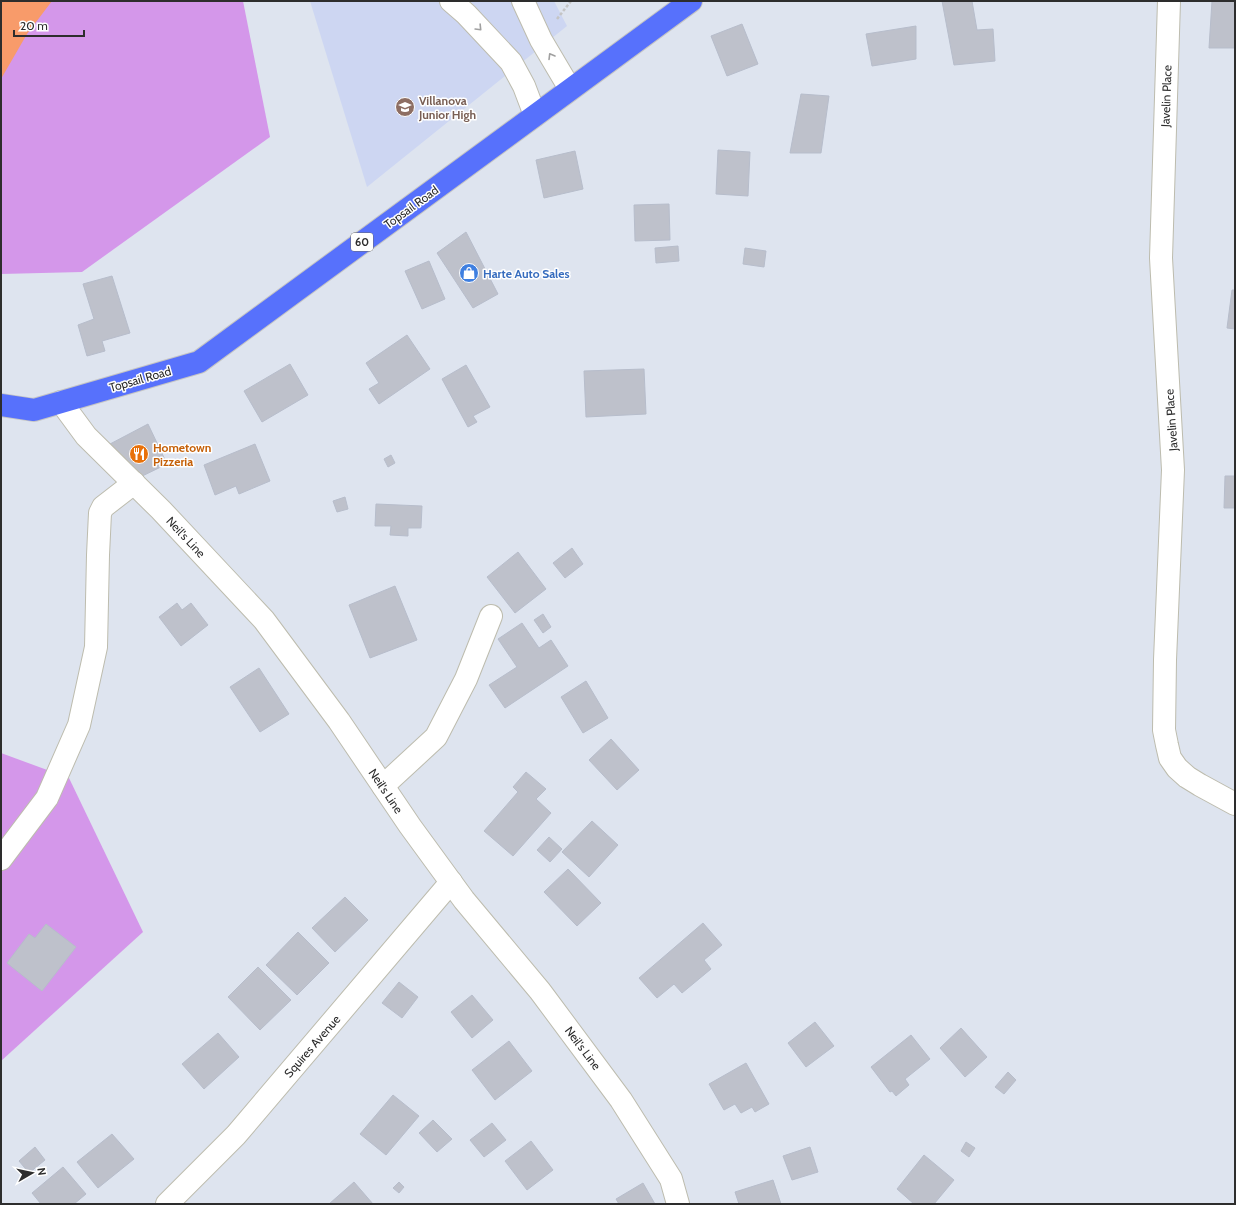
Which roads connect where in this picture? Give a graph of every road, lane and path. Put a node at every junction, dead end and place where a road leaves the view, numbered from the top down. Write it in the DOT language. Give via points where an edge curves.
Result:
graph roads {
  1 [pos="451,1"];
  2 [pos="523,1"];
  3 [pos="691,1"];
  4 [pos="1169,1"];
  5 [pos="570,89"];
  6 [pos="535,115"];
  7 [pos="61,402"];
  8 [pos="1,405"];
  9 [pos="134,483"];
  10 [pos="491,616"];
  11 [pos="383,786"];
  12 [pos="1235,804"];
  13 [pos="1,859"];
  14 [pos="451,882"];
  15 [pos="168,1204"];
  16 [pos="678,1204"];
  1 -- 6 [label="street, one-way" via="511,62"];
  5 -- 2 [label="street, one-way" via="541,40"];
  3 -- 5 [label="main road, Topsail Road / 60"];
  4 -- 12 [label="street, Javelin Place" via="1161,258 1173,470 1164,730 1170,758 1177,768 1200,785"];
  5 -- 6 [label="main road, Topsail Road / 60"];
  6 -- 7 [label="main road, Topsail Road / 60" via="199,362"];
  7 -- 8 [label="main road, Topsail Road / 60" via="34,410"];
  7 -- 9 [label="street, Neil's Line" via="86,436"];
  9 -- 11 [label="street, Neil's Line" via="264,620 339,720"];
  9 -- 13 [label="street" via="103,507 100,513 96,647 80,725 47,798"];
  10 -- 11 [label="street" via="466,679 436,737"];
  11 -- 14 [label="street, Neil's Line"];
  14 -- 15 [label="street, Squires Avenue" via="236,1135"];
  14 -- 16 [label="street, Neil's Line" via="540,991 622,1100 671,1179"];
}
